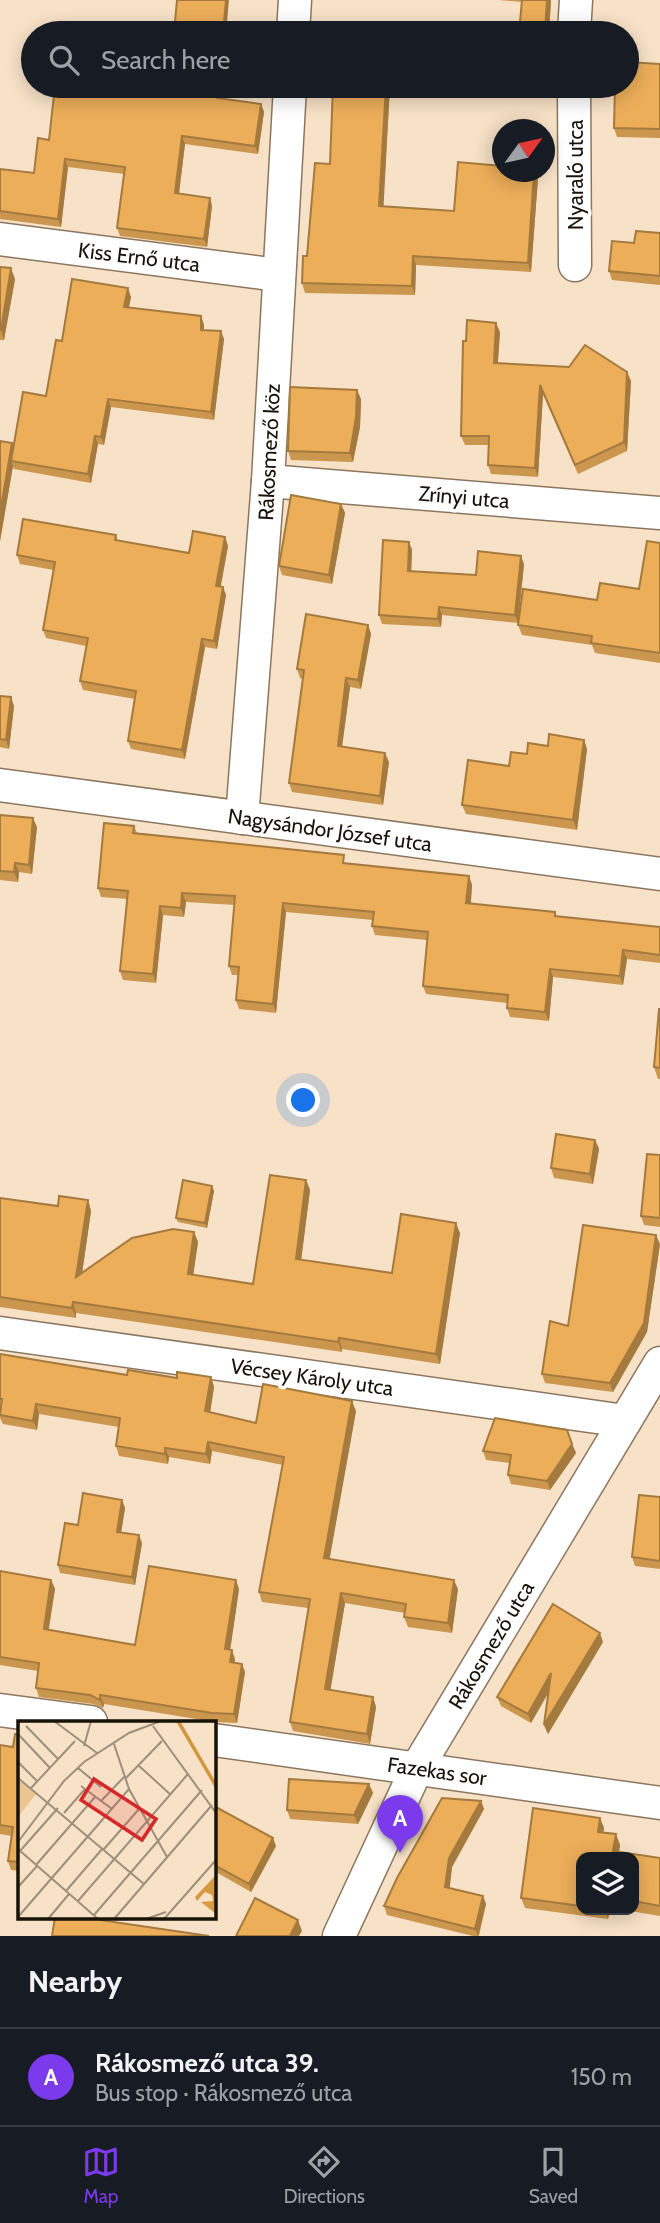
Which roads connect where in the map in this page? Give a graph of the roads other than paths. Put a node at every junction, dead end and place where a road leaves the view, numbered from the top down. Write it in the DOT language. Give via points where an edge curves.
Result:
graph roads {
  1 [pos="295,0"];
  2 [pos="576,0"];
  3 [pos="294,21"];
  4 [pos="575,21"];
  5 [pos="289,98"];
  6 [pos="574,98"];
  7 [pos="0,239"];
  8 [pos="575,265"];
  9 [pos="278,275"];
  10 [pos="268,481"];
  11 [pos="660,513"];
  12 [pos="0,785"];
  13 [pos="242,818"];
  14 [pos="660,874"];
  15 [pos="0,1333"];
  16 [pos="660,1363"];
  17 [pos="625,1421"];
  18 [pos="0,1710"];
  19 [pos="77,1721"];
  20 [pos="215,1740"];
  21 [pos="417,1768"];
  22 [pos="660,1803"];
  23 [pos="339,1936"];
  1 -- 3 [label="street"];
  2 -- 4 [label="street"];
  5 -- 9 [label="street, Rákosmező köz"];
  6 -- 8 [label="street, Nyaraló utca"];
  7 -- 9 [label="street, Kiss Ernő utca"];
  9 -- 10 [label="street, Rákosmező köz"];
  10 -- 11 [label="street, Zrínyi utca"];
  10 -- 13 [label="street, Rákosmező köz"];
  12 -- 13 [label="street, Nagysándor József utca"];
  13 -- 14 [label="street, Nagysándor József utca"];
  15 -- 17 [label="street, Vécsey Károly utca"];
  16 -- 17 [label="street, Rákosmező utca"];
  17 -- 21 [label="street, Rákosmező utca"];
  18 -- 19 [label="street"];
  20 -- 21 [label="street, Fazekas sor"];
  21 -- 22 [label="street, Fazekas sor"];
  21 -- 23 [label="street, Rákosmező utca"];
}
